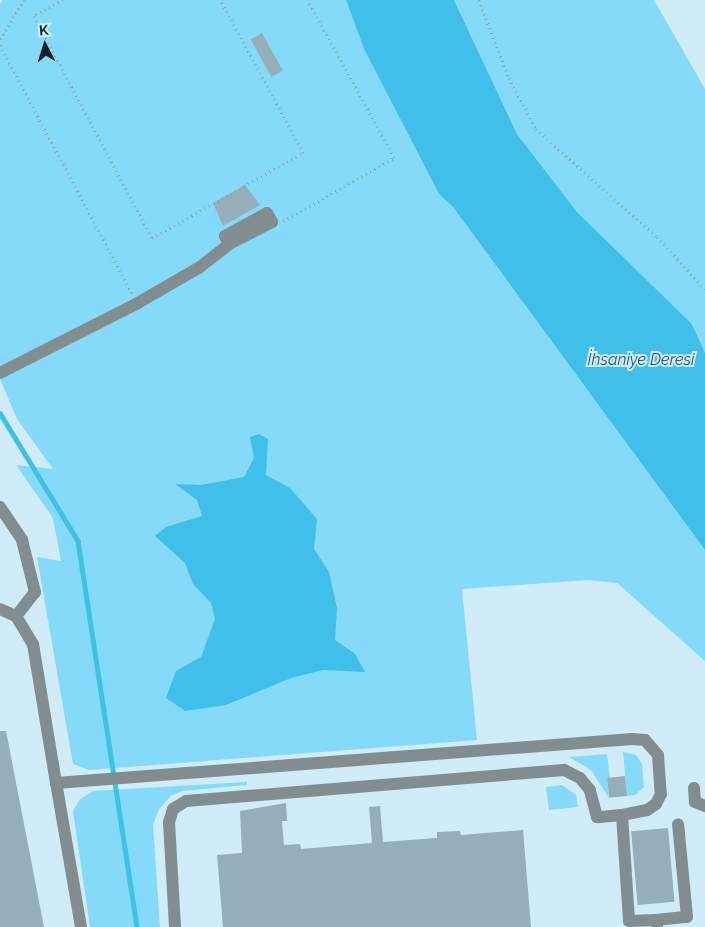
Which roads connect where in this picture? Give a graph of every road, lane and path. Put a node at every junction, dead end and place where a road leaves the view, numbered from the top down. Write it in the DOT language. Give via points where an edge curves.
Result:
graph roads {
  1 [pos="24,0"];
  2 [pos="63,0"];
  3 [pos="220,0"];
  4 [pos="307,0"];
  5 [pos="479,0"];
  6 [pos="0,39"];
  7 [pos="0,45"];
  8 [pos="272,222"];
  9 [pos="705,289"];
  10 [pos="138,303"];
  11 [pos="0,373"];
  12 [pos="0,507"];
  13 [pos="0,609"];
  14 [pos="16,616"];
  15 [pos="56,783"];
  16 [pos="694,788"];
  17 [pos="705,806"];
  18 [pos="622,815"];
  19 [pos="678,824"];
  20 [pos="656,923"];
  21 [pos="81,927"];
  22 [pos="175,927"];
  1 -- 6 [label="path"];
  2 -- 3 [label="path" via="34,16 152,238 303,153"];
  4 -- 8 [label="path" via="394,158 281,222"];
  5 -- 9 [label="path" via="509,78 536,129 656,237"];
  7 -- 10 [label="path"];
  8 -- 10 [label="street" via="229,244 200,267"];
  10 -- 11 [label="street"];
  12 -- 14 [label="street" via="22,540 35,592"];
  13 -- 14 [label="street"];
  14 -- 15 [label="street" via="33,644"];
  15 -- 18 [label="street" via="645,740 658,755 661,794 647,810"];
  15 -- 21 [label="street"];
  16 -- 17 [label="street" via="694,802"];
  18 -- 20 [label="street" via="629,921"];
  18 -- 22 [label="street" via="596,817 590,790 580,778 564,770 186,800 173,809 169,822"];
  19 -- 20 [label="street" via="687,917"];
}
